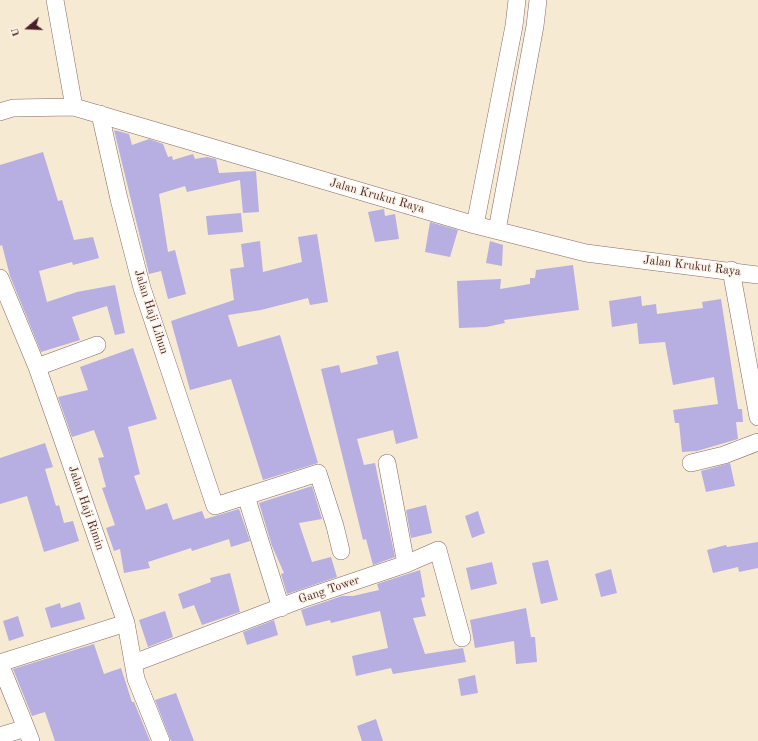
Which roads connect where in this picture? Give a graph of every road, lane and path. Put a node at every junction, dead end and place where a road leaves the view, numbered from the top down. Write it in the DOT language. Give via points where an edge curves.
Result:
graph roads {
  1 [pos="55,0"];
  2 [pos="517,0"];
  3 [pos="538,0"];
  4 [pos="74,107"];
  5 [pos="0,112"];
  6 [pos="100,114"];
  7 [pos="475,225"];
  8 [pos="496,230"];
  9 [pos="732,270"];
  10 [pos="758,275"];
  11 [pos="0,278"];
  12 [pos="97,345"];
  13 [pos="37,367"];
  14 [pos="758,418"];
  15 [pos="758,442"];
  16 [pos="387,463"];
  17 [pos="691,463"];
  18 [pos="246,496"];
  19 [pos="341,551"];
  20 [pos="406,564"];
  21 [pos="281,608"];
  22 [pos="126,623"];
  23 [pos="462,638"];
  24 [pos="134,663"];
  25 [pos="0,664"];
  26 [pos="29,734"];
  27 [pos="0,736"];
  28 [pos="161,741"];
  1 -- 4 [label="street"];
  2 -- 7 [label="street"];
  3 -- 8 [label="street"];
  4 -- 5 [label="street, Jalan Krukut Raya" via="13,108"];
  4 -- 6 [label="street, Jalan Krukut Raya"];
  6 -- 7 [label="street, Jalan Krukut Raya"];
  6 -- 18 [label="street, Jalan Haji Lihun" via="142,288 215,506"];
  7 -- 8 [label="street, Jalan Krukut Raya"];
  8 -- 9 [label="street, Jalan Krukut Raya" via="586,253"];
  9 -- 10 [label="street, Jalan Krukut Raya"];
  9 -- 14 [label="street"];
  11 -- 13 [label="street, Jalan Haji Rimin"];
  12 -- 13 [label="street"];
  13 -- 22 [label="street, Jalan Haji Rimin"];
  15 -- 17 [label="street" via="724,455"];
  16 -- 20 [label="street"];
  18 -- 19 [label="street" via="318,473"];
  18 -- 21 [label="street"];
  20 -- 21 [label="street, Gang Tower"];
  20 -- 23 [label="street, Gang Tower" via="438,550"];
  21 -- 24 [label="street, Gang Tower"];
  22 -- 24 [label="street, Jalan Haji Rimin"];
  22 -- 25 [label="street"];
  24 -- 28 [label="street, Jalan Haji Rimin" via="136,680"];
  25 -- 26 [label="street"];
  26 -- 27 [label="street"];
}
